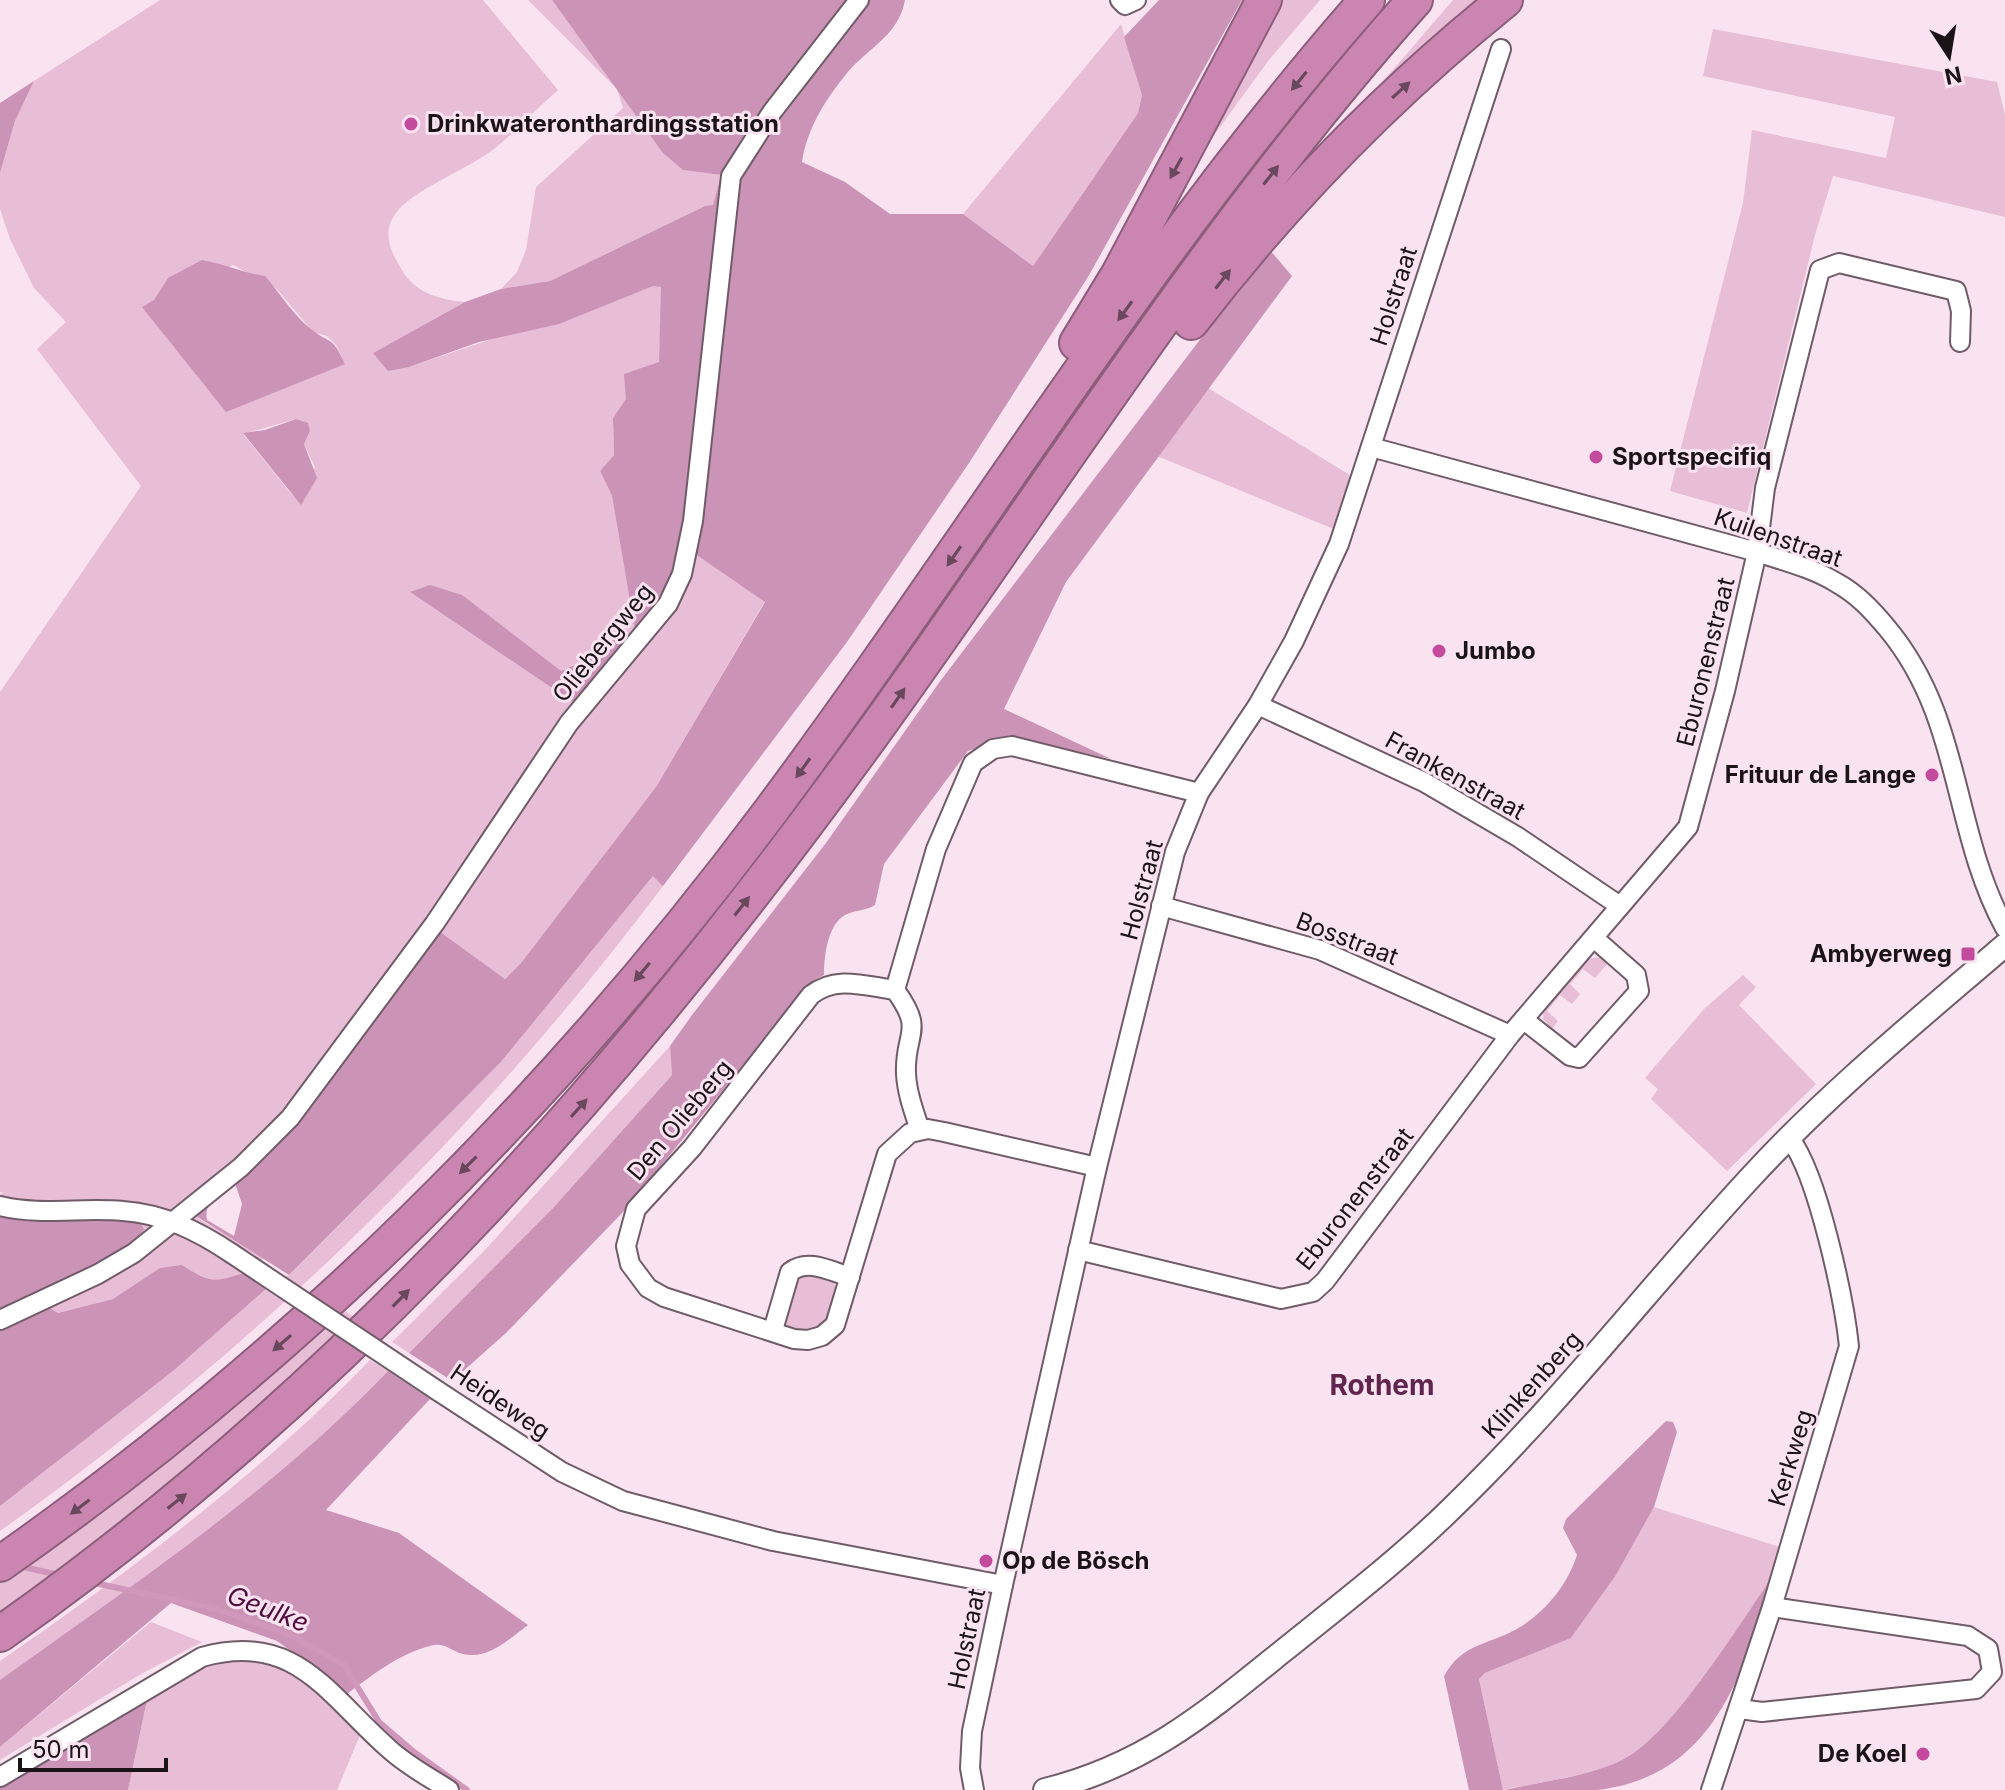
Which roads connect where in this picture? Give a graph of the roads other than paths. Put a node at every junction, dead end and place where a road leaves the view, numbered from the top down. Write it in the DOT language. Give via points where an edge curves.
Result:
graph roads {
  1 [pos="859,0"];
  2 [pos="1120,0"];
  3 [pos="1136,0"];
  4 [pos="1264,0"];
  5 [pos="1367,0"];
  6 [pos="1415,0"];
  7 [pos="1505,0"];
  8 [pos="1501,49"];
  9 [pos="1960,342"];
  10 [pos="1371,447"];
  11 [pos="998,492"];
  12 [pos="1014,534"];
  13 [pos="1757,552"];
  14 [pos="1258,705"];
  15 [pos="1199,793"];
  16 [pos="1161,906"];
  17 [pos="1620,906"];
  18 [pos="2005,928"];
  19 [pos="1595,939"];
  20 [pos="2005,945"];
  21 [pos="895,990"];
  22 [pos="1524,1020"];
  23 [pos="1510,1035"];
  24 [pos="920,1130"];
  25 [pos="1790,1139"];
  26 [pos="1097,1167"];
  27 [pos="0,1206"];
  28 [pos="172,1222"];
  29 [pos="1078,1250"];
  30 [pos="850,1277"];
  31 [pos="0,1320"];
  32 [pos="773,1330"];
  33 [pos="0,1564"];
  34 [pos="1003,1585"];
  35 [pos="1772,1607"];
  36 [pos="0,1634"];
  37 [pos="1998,1664"];
  38 [pos="1740,1709"];
  39 [pos="0,1777"];
  40 [pos="449,1790"];
  41 [pos="974,1790"];
  42 [pos="1045,1790"];
  43 [pos="1711,1790"];
  1 -- 28 [label="street, Oliebergweg" via="772,112 731,176 696,500 677,589 569,723 435,923 290,1118 241,1167"];
  2 -- 3 [label="street" via="1125,5"];
  4 -- 11 [label="highway, one-way" via="1119,274 1054,380"];
  5 -- 11 [label="highway, one-way" via="1235,160"];
  12 -- 6 [label="highway, one-way" via="1237,220"];
  12 -- 7 [label="highway, one-way" via="1319,168"];
  8 -- 10 [label="street, Holstraat"];
  9 -- 13 [label="street, Eburonenstraat" via="1956,291 1839,263 1820,270 1765,488"];
  10 -- 13 [label="street, Kuilenstraat"];
  10 -- 14 [label="street, Holstraat" via="1318,594"];
  11 -- 33 [label="highway, one-way" via="758,828 641,974 521,1111 285,1340 146,1456"];
  36 -- 12 [label="highway, one-way" via="203,1481 305,1391 457,1240 587,1098 790,844"];
  13 -- 17 [label="street, Eburonenstraat" via="1688,827"];
  13 -- 18 [label="street, Kuilenstraat" via="1818,573 1852,592 1902,646 1936,708 1988,893"];
  14 -- 15 [label="street, Holstraat"];
  14 -- 17 [label="street, Frankenstraat" via="1424,782"];
  15 -- 16 [label="street, Holstraat"];
  15 -- 21 [label="street" via="1012,746 993,749 973,763 936,849"];
  16 -- 23 [label="street, Bosstraat" via="1320,950"];
  16 -- 26 [label="street, Holstraat"];
  17 -- 19 [label="street, Eburonenstraat"];
  19 -- 22 [label="street, Eburonenstraat"];
  19 -- 22 [label="street" via="1636,975 1639,991 1579,1058"];
  20 -- 25 [label="street, Klinkenberg"];
  21 -- 24 [label="street" via="914,1024 906,1076"];
  21 -- 32 [label="street, Den Olieberg" via="831,982 811,995 701,1137 636,1209 626,1246 630,1264 648,1288"];
  22 -- 23 [label="street, Eburonenstraat"];
  23 -- 29 [label="street, Eburonenstraat" via="1313,1292 1281,1299"];
  24 -- 26 [label="street"];
  24 -- 30 [label="street, Den Olieberg" via="899,1140 887,1154"];
  25 -- 35 [label="street, Kerkweg" via="1806,1168 1845,1308 1849,1346"];
  25 -- 42 [label="street, Klinkenberg" via="1480,1480 1415,1542 1167,1740 1109,1771"];
  26 -- 29 [label="street, Holstraat"];
  27 -- 28 [label="street, Heideweg" via="122,1211"];
  28 -- 31 [label="street, Oliebergweg" via="116,1264"];
  28 -- 34 [label="street, Heideweg, bridge" via="198,1231 562,1472 623,1501 773,1541"];
  29 -- 34 [label="street, Holstraat"];
  30 -- 32 [label="street, Den Olieberg" via="835,1325 822,1336 794,1339"];
  30 -- 32 [label="street" via="809,1264 798,1266 790,1272"];
  34 -- 41 [label="street, Holstraat" via="972,1731"];
  35 -- 37 [label="street" via="1968,1636 1988,1649"];
  35 -- 38 [label="street, Kerkweg"];
  37 -- 38 [label="street" via="1976,1689 1762,1712"];
  38 -- 43 [label="street, Kerkweg"];
  39 -- 40 [label="street" via="202,1657 233,1648 265,1650 297,1662 392,1752"];
}
